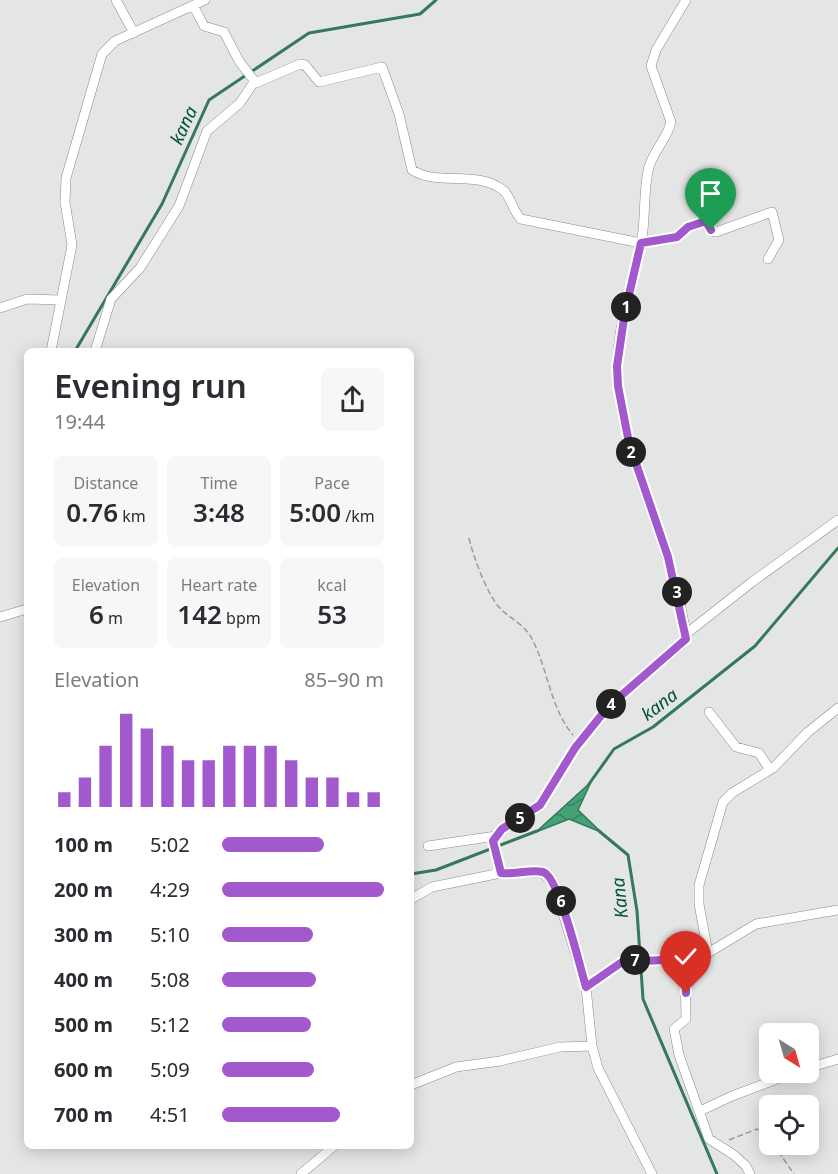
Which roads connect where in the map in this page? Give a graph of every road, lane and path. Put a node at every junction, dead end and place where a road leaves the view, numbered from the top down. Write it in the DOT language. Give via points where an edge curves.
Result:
graph roads {
  1 [pos="116,0"];
  2 [pos="205,0"];
  3 [pos="686,0"];
  4 [pos="194,7"];
  5 [pos="134,33"];
  6 [pos="254,81"];
  7 [pos="641,243"];
  8 [pos="768,259"];
  9 [pos="61,300"];
  10 [pos="0,308"];
  11 [pos="52,348"];
  12 [pos="95,348"];
  13 [pos="838,520"];
  14 [pos="469,538"];
  15 [pos="24,610"];
  16 [pos="0,617"];
  17 [pos="686,634"];
  18 [pos="838,708"];
  19 [pos="709,712"];
  20 [pos="580,742"];
  21 [pos="770,770"];
  22 [pos="494,841"];
  23 [pos="428,846"];
  24 [pos="499,869"];
  25 [pos="414,897"];
  26 [pos="838,910"];
  27 [pos="708,953"];
  28 [pos="685,959"];
  29 [pos="586,987"];
  30 [pos="592,1046"];
  31 [pos="838,1059"];
  32 [pos="819,1065"];
  33 [pos="767,1083"];
  34 [pos="414,1084"];
  35 [pos="700,1111"];
  36 [pos="759,1131"];
  37 [pos="717,1145"];
  38 [pos="330,1149"];
  39 [pos="781,1155"];
  40 [pos="301,1174"];
  41 [pos="652,1174"];
  42 [pos="750,1174"];
  43 [pos="794,1174"];
  1 -- 5 [label="street"];
  2 -- 4 [label="street"];
  3 -- 7 [label="street" via="651,62 671,122 651,160"];
  4 -- 5 [label="street"];
  4 -- 6 [label="street" via="204,26 224,32"];
  5 -- 9 [label="street" via="115,41 102,54 72,150 65,202 72,240"];
  6 -- 7 [label="street" via="300,64 319,82 381,66 414,172 498,188 525,221"];
  6 -- 12 [label="street" via="240,103 207,131 180,206 140,268 111,299"];
  7 -- 8 [label="street" via="677,237 688,227 706,221 716,232 772,212 779,240"];
  7 -- 17 [label="street" via="625,312 618,386 629,443 668,557"];
  9 -- 10 [label="street" via="27,298"];
  9 -- 11 [label="street"];
  13 -- 17 [label="street"];
  14 -- 20 [label="path" via="494,600 530,636 561,716"];
  15 -- 16 [label="street"];
  17 -- 20 [label="street" via="681,645 608,707"];
  18 -- 21 [label="street"];
  19 -- 21 [label="street" via="732,744 759,753"];
  20 -- 22 [label="street" via="540,805"];
  21 -- 27 [label="street" via="732,793 721,806 699,885"];
  22 -- 23 [label="street"];
  22 -- 24 [label="street"];
  24 -- 25 [label="street" via="432,887"];
  24 -- 29 [label="street" via="541,872 550,878 561,901"];
  26 -- 27 [label="street" via="761,922"];
  27 -- 28 [label="street"];
  28 -- 29 [label="street" via="629,960 616,964"];
  28 -- 35 [label="street" via="686,1021 674,1029"];
  29 -- 30 [label="street"];
  30 -- 34 [label="street" via="560,1047 456,1067"];
  30 -- 41 [label="street" via="603,1078"];
  31 -- 32 [label="street"];
  33 -- 35 [label="street"];
  35 -- 37 [label="street" via="709,1139"];
  36 -- 37 [label="path"];
  37 -- 42 [label="street" via="734,1155"];
  38 -- 40 [label="street"];
  39 -- 43 [label="path"];
}
